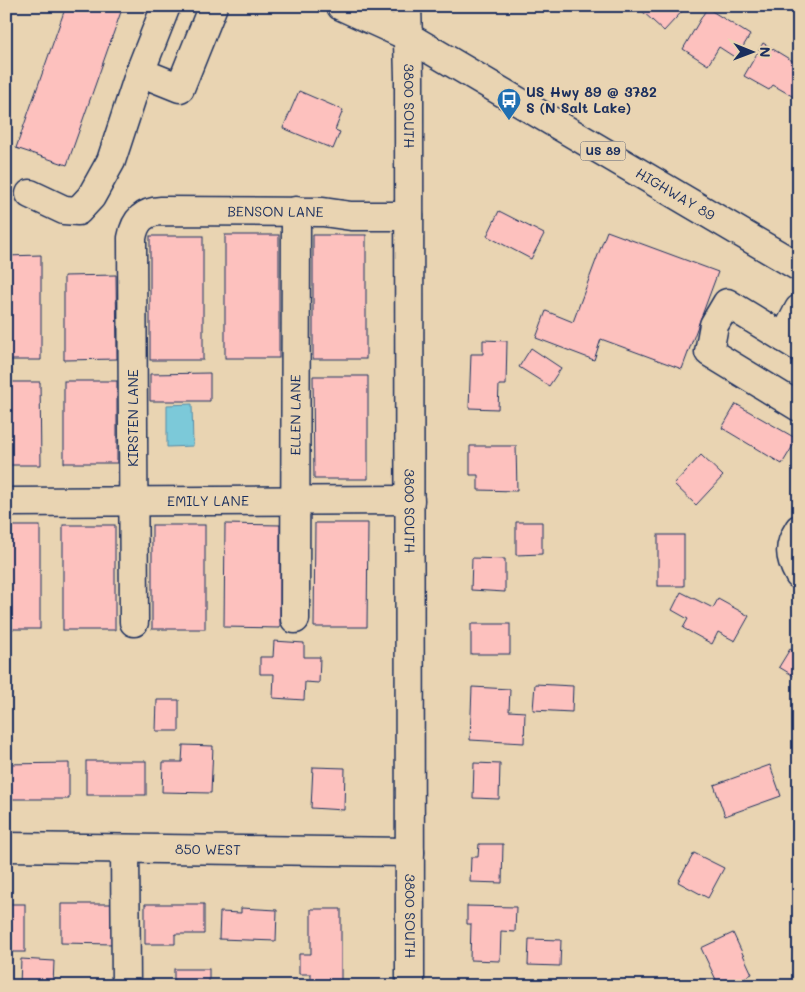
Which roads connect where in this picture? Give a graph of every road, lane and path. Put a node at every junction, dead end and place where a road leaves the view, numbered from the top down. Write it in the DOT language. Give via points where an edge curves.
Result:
graph roads {
  1 [pos="166,6"];
  2 [pos="214,6"];
  3 [pos="341,6"];
  4 [pos="407,6"];
  5 [pos="408,36"];
  6 [pos="140,72"];
  7 [pos="30,194"];
  8 [pos="296,211"];
  9 [pos="142,216"];
  10 [pos="410,216"];
  11 [pos="799,267"];
  12 [pos="799,309"];
  13 [pos="792,342"];
  14 [pos="799,407"];
  15 [pos="410,500"];
  16 [pos="295,501"];
  17 [pos="6,502"];
  18 [pos="133,502"];
  19 [pos="799,529"];
  20 [pos="799,575"];
  21 [pos="295,620"];
  22 [pos="134,622"];
  23 [pos="6,847"];
  24 [pos="125,849"];
  25 [pos="410,852"];
  26 [pos="126,986"];
  27 [pos="410,986"];
  1 -- 6 [label="street"];
  2 -- 6 [label="street" via="180,88"];
  3 -- 5 [label="street, HIGHWAY 89 / US 89"];
  4 -- 5 [label="street, 3800 SOUTH"];
  5 -- 10 [label="street, 3800 SOUTH"];
  5 -- 11 [label="street, HIGHWAY 89 / US 89"];
  6 -- 7 [label="street" via="111,161 91,197 78,211 64,210"];
  8 -- 9 [label="street, BENSON LANE" via="161,211"];
  8 -- 10 [label="street, BENSON LANE" via="351,216"];
  8 -- 16 [label="street, ELLEN LANE"];
  9 -- 18 [label="street, KIRSTEN LANE" via="132,238"];
  10 -- 15 [label="street, 3800 SOUTH"];
  12 -- 13 [label="street"];
  13 -- 14 [label="street" via="727,303 714,326 709,352"];
  15 -- 16 [label="street, EMILY LANE"];
  15 -- 25 [label="street, 3800 SOUTH"];
  16 -- 18 [label="street, EMILY LANE"];
  16 -- 21 [label="street, ELLEN LANE"];
  17 -- 18 [label="street, EMILY LANE"];
  18 -- 22 [label="street, KIRSTEN LANE"];
  19 -- 20 [label="street" via="791,541 790,550"];
  23 -- 24 [label="street, 850 WEST"];
  24 -- 25 [label="street, 850 WEST"];
  24 -- 26 [label="street"];
  25 -- 27 [label="street, 3800 SOUTH"];
}
